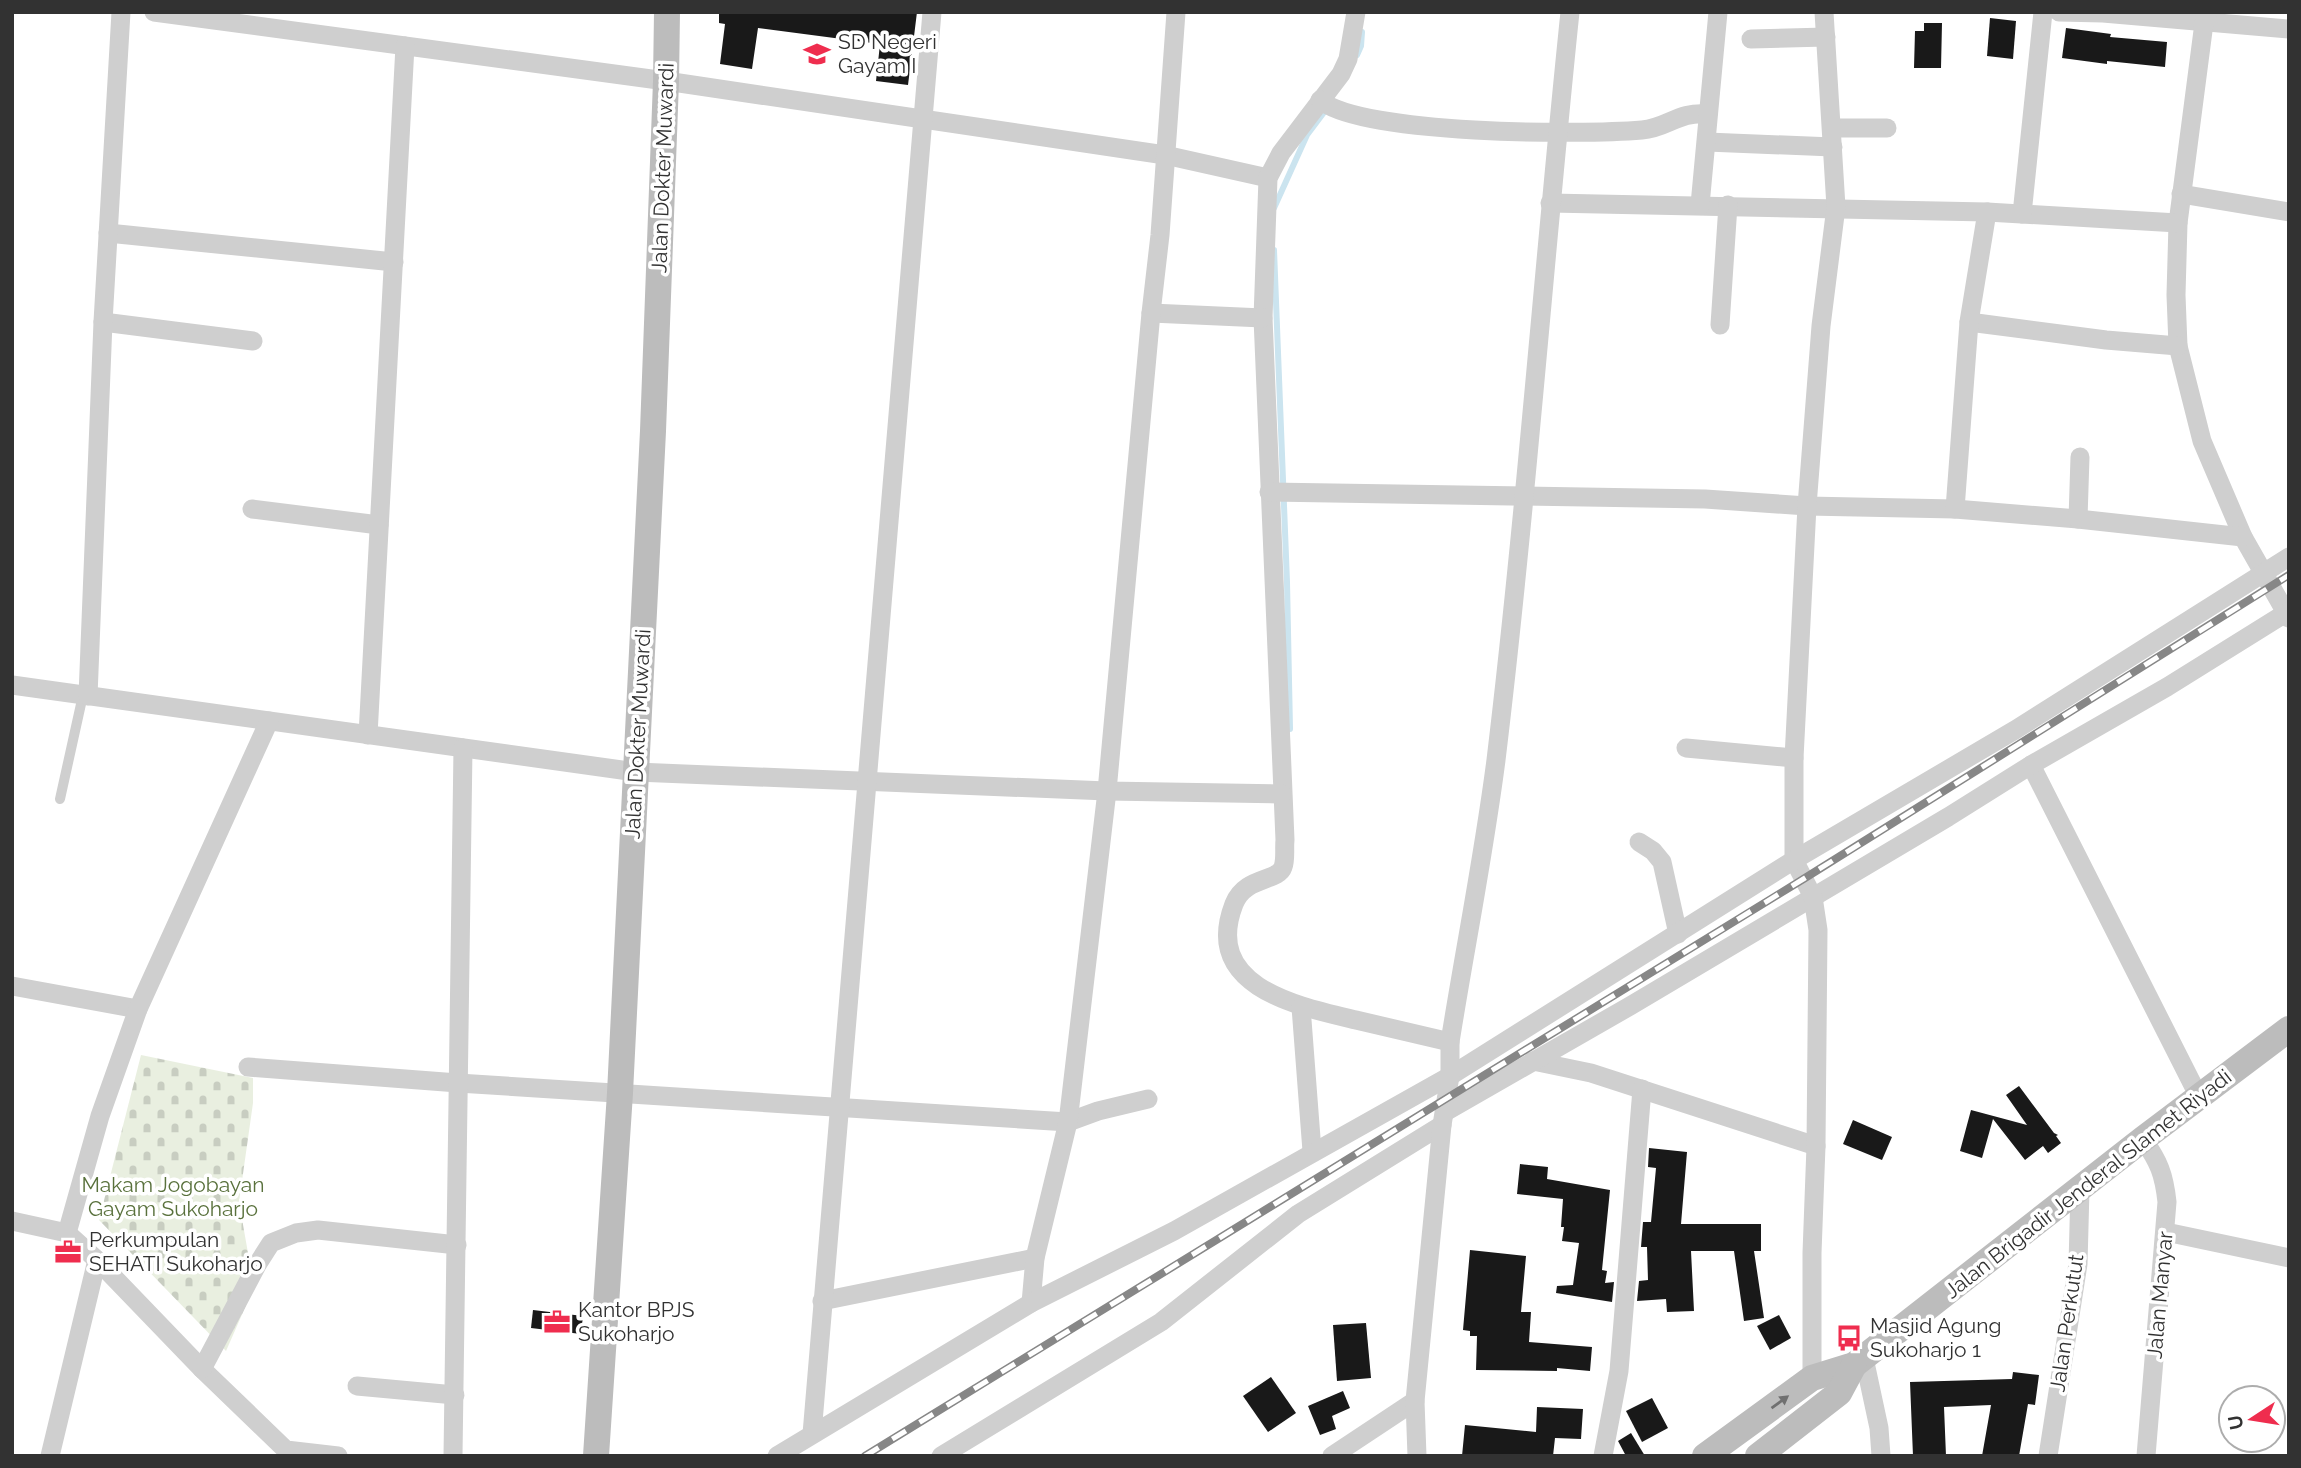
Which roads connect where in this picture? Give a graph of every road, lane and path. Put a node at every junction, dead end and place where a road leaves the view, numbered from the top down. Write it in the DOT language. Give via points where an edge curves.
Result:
graph roads {
  1 [pos="121,12"];
  2 [pos="154,12"];
  3 [pos="667,12"];
  4 [pos="932,12"];
  5 [pos="1176,12"];
  6 [pos="1356,12"];
  7 [pos="1570,12"];
  8 [pos="1718,12"];
  9 [pos="1824,12"];
  10 [pos="2043,12"];
  11 [pos="2059,12"];
  12 [pos="2103,13"];
  13 [pos="2206,18"];
  14 [pos="2289,29"];
  15 [pos="1826,37"];
  16 [pos="1751,39"];
  17 [pos="405,46"];
  18 [pos="666,80"];
  19 [pos="1327,105"];
  20 [pos="1708,114"];
  21 [pos="923,119"];
  22 [pos="1887,128"];
  23 [pos="1558,132"];
  24 [pos="1832,137"];
  25 [pos="1707,142"];
  26 [pos="1165,155"];
  27 [pos="1268,178"];
  28 [pos="2181,194"];
  29 [pos="1550,203"];
  30 [pos="1700,205"];
  31 [pos="1728,205"];
  32 [pos="1836,207"];
  33 [pos="1987,212"];
  34 [pos="2289,212"];
  35 [pos="2022,214"];
  36 [pos="2178,223"];
  37 [pos="108,233"];
  38 [pos="394,262"];
  39 [pos="1151,313"];
  40 [pos="1263,318"];
  41 [pos="103,322"];
  42 [pos="1969,322"];
  43 [pos="1720,325"];
  44 [pos="253,341"];
  45 [pos="2178,346"];
  46 [pos="2080,457"];
  47 [pos="1278,492"];
  48 [pos="1523,495"];
  49 [pos="1807,506"];
  50 [pos="252,509"];
  51 [pos="1955,509"];
  52 [pos="2078,519"];
  53 [pos="379,525"];
  54 [pos="2243,537"];
  55 [pos="2289,557"];
  56 [pos="2263,572"];
  57 [pos="2288,614"];
  58 [pos="12,685"];
  59 [pos="86,696"];
  60 [pos="269,721"];
  61 [pos="368,735"];
  62 [pos="463,748"];
  63 [pos="1686,748"];
  64 [pos="1794,758"];
  65 [pos="2031,765"];
  66 [pos="636,772"];
  67 [pos="866,781"];
  68 [pos="1107,792"];
  69 [pos="1282,794"];
  70 [pos="60,799"];
  71 [pos="1639,842"];
  72 [pos="1794,860"];
  73 [pos="1813,897"];
  74 [pos="1678,934"];
  75 [pos="12,986"];
  76 [pos="1301,1007"];
  77 [pos="138,1009"];
  78 [pos="2289,1029"];
  79 [pos="1450,1042"];
  80 [pos="1533,1061"];
  81 [pos="248,1067"];
  82 [pos="1450,1076"];
  83 [pos="458,1083"];
  84 [pos="1642,1089"];
  85 [pos="620,1093"];
  86 [pos="2199,1097"];
  87 [pos="1148,1099"];
  88 [pos="839,1107"];
  89 [pos="1444,1118"];
  90 [pos="1068,1122"];
  91 [pos="2143,1139"];
  92 [pos="1816,1146"];
  93 [pos="1312,1151"];
  94 [pos="2080,1189"];
  95 [pos="12,1220"];
  96 [pos="2166,1232"];
  97 [pos="67,1233"];
  98 [pos="457,1245"];
  99 [pos="1035,1258"];
  100 [pos="2289,1258"];
  101 [pos="97,1260"];
  102 [pos="822,1301"];
  103 [pos="1031,1303"];
  104 [pos="1859,1362"];
  105 [pos="202,1370"];
  106 [pos="1812,1378"];
  107 [pos="357,1386"];
  108 [pos="455,1395"];
  109 [pos="1415,1401"];
  110 [pos="812,1434"];
  111 [pos="1736,1434"];
  112 [pos="285,1453"];
  113 [pos="50,1456"];
  114 [pos="338,1456"];
  115 [pos="453,1456"];
  116 [pos="596,1456"];
  117 [pos="777,1456"];
  118 [pos="941,1456"];
  119 [pos="1332,1456"];
  120 [pos="1417,1456"];
  121 [pos="1603,1456"];
  122 [pos="1705,1456"];
  123 [pos="1756,1456"];
  124 [pos="1881,1456"];
  125 [pos="2048,1456"];
  126 [pos="2146,1456"];
  1 -- 37 [label="street"];
  2 -- 17 [label="street"];
  3 -- 18 [label="main road, Jalan Dokter Muwardi"];
  4 -- 21 [label="street"];
  5 -- 26 [label="street"];
  6 -- 19 [label="street" via="1348,59"];
  7 -- 23 [label="street"];
  8 -- 20 [label="street"];
  9 -- 15 [label="street"];
  10 -- 35 [label="street"];
  11 -- 12 [label="street"];
  12 -- 13 [label="street"];
  13 -- 14 [label="street"];
  13 -- 28 [label="street"];
  15 -- 16 [label="street"];
  15 -- 24 [label="street"];
  17 -- 18 [label="street"];
  17 -- 38 [label="street"];
  18 -- 21 [label="street"];
  18 -- 66 [label="main road, Jalan Dokter Muwardi"];
  19 -- 23 [label="street" via="1359,117 1406,124"];
  19 -- 27 [label="street" via="1281,153"];
  20 -- 23 [label="street" via="1685,114 1646,130"];
  20 -- 25 [label="street"];
  21 -- 26 [label="street"];
  21 -- 67 [label="street"];
  22 -- 24 [label="street"];
  23 -- 29 [label="street"];
  24 -- 25 [label="street"];
  24 -- 32 [label="street"];
  25 -- 30 [label="street"];
  26 -- 27 [label="street"];
  26 -- 39 [label="street"];
  27 -- 40 [label="street"];
  28 -- 34 [label="street"];
  28 -- 36 [label="street"];
  29 -- 30 [label="street"];
  29 -- 48 [label="street"];
  30 -- 31 [label="street"];
  31 -- 32 [label="street"];
  31 -- 43 [label="street"];
  32 -- 33 [label="street"];
  32 -- 49 [label="street"];
  33 -- 35 [label="street"];
  33 -- 42 [label="street"];
  35 -- 36 [label="street"];
  36 -- 45 [label="street"];
  37 -- 38 [label="street"];
  37 -- 41 [label="street"];
  38 -- 53 [label="street"];
  39 -- 40 [label="street"];
  39 -- 68 [label="street"];
  40 -- 47 [label="street"];
  41 -- 44 [label="street"];
  41 -- 59 [label="street"];
  42 -- 45 [label="street"];
  42 -- 51 [label="street"];
  45 -- 54 [label="street" via="2202,441"];
  46 -- 52 [label="street"];
  47 -- 48 [label="street"];
  47 -- 69 [label="street"];
  48 -- 49 [label="street"];
  48 -- 79 [label="street" via="1496,762"];
  49 -- 51 [label="street"];
  49 -- 64 [label="street"];
  50 -- 53 [label="street"];
  51 -- 52 [label="street"];
  52 -- 54 [label="street"];
  53 -- 61 [label="street"];
  54 -- 56 [label="street"];
  55 -- 56 [label="street"];
  56 -- 57 [label="street"];
  56 -- 72 [label="street" via="2015,730"];
  57 -- 65 [label="street"];
  58 -- 59 [label="street"];
  59 -- 60 [label="street"];
  59 -- 70 [label="lane"];
  60 -- 61 [label="street"];
  60 -- 77 [label="street"];
  61 -- 62 [label="street"];
  62 -- 66 [label="street"];
  62 -- 83 [label="street"];
  63 -- 64 [label="street"];
  64 -- 72 [label="street"];
  65 -- 73 [label="street"];
  65 -- 86 [label="street"];
  66 -- 67 [label="street"];
  66 -- 85 [label="main road, Jalan Dokter Muwardi"];
  67 -- 68 [label="street"];
  67 -- 88 [label="street"];
  68 -- 69 [label="street"];
  68 -- 90 [label="street"];
  69 -- 76 [label="street" via="1283,867 1246,886 1238,896 1228,942 1237,969 1265,992"];
  71 -- 74 [label="street" via="1662,862"];
  72 -- 73 [label="street"];
  72 -- 74 [label="street"];
  73 -- 80 [label="street"];
  73 -- 92 [label="street" via="1818,930"];
  74 -- 82 [label="street"];
  75 -- 77 [label="street"];
  76 -- 79 [label="street"];
  76 -- 93 [label="street"];
  77 -- 97 [label="street" via="100,1116"];
  78 -- 86 [label="main road, Jalan Brigadir Jenderal Slamet Riyadi"];
  79 -- 82 [label="street"];
  80 -- 84 [label="street"];
  80 -- 89 [label="street"];
  81 -- 83 [label="street"];
  82 -- 89 [label="street"];
  82 -- 93 [label="street"];
  83 -- 85 [label="street"];
  83 -- 98 [label="street"];
  84 -- 92 [label="street"];
  84 -- 121 [label="street" via="1619,1371"];
  85 -- 88 [label="street"];
  85 -- 116 [label="main road, Jalan Dokter Muwardi"];
  86 -- 91 [label="main road, Jalan Brigadir Jenderal Slamet Riyadi"];
  87 -- 90 [label="street"];
  88 -- 90 [label="street"];
  88 -- 102 [label="street"];
  89 -- 109 [label="street"];
  89 -- 118 [label="street" via="1298,1214 1161,1322"];
  90 -- 99 [label="street"];
  91 -- 94 [label="main road, Jalan Brigadir Jenderal Slamet Riyadi"];
  91 -- 96 [label="street, Jalan Manyar" via="2164,1176"];
  92 -- 106 [label="street"];
  93 -- 103 [label="street" via="1174,1231"];
  94 -- 104 [label="main road, Jalan Brigadir Jenderal Slamet Riyadi"];
  94 -- 125 [label="street, Jalan Perkutut" via="2078,1264"];
  95 -- 97 [label="street"];
  96 -- 100 [label="street"];
  96 -- 126 [label="street, Jalan Manyar"];
  97 -- 101 [label="street"];
  98 -- 105 [label="street" via="318,1230 271,1244"];
  98 -- 108 [label="street"];
  99 -- 102 [label="street"];
  99 -- 103 [label="street"];
  101 -- 105 [label="street"];
  101 -- 113 [label="street"];
  102 -- 110 [label="street"];
  103 -- 110 [label="street"];
  104 -- 106 [label="main road, Jalan Brigadir Jenderal Slamet Riyadi"];
  104 -- 123 [label="main road, Jalan Brigadir Jenderal Slamet Riyadi" via="1839,1393"];
  104 -- 124 [label="street" via="1879,1428"];
  105 -- 112 [label="street"];
  111 -- 106 [label="main road, Jalan Brigadir Jenderal Slamet Riyadi, one-way"];
  107 -- 108 [label="street"];
  108 -- 115 [label="street"];
  109 -- 119 [label="street"];
  109 -- 120 [label="street"];
  110 -- 117 [label="street"];
  111 -- 122 [label="main road, Jalan Brigadir Jenderal Slamet Riyadi"];
  111 -- 123 [label="lane"];
  112 -- 114 [label="street"];
}
